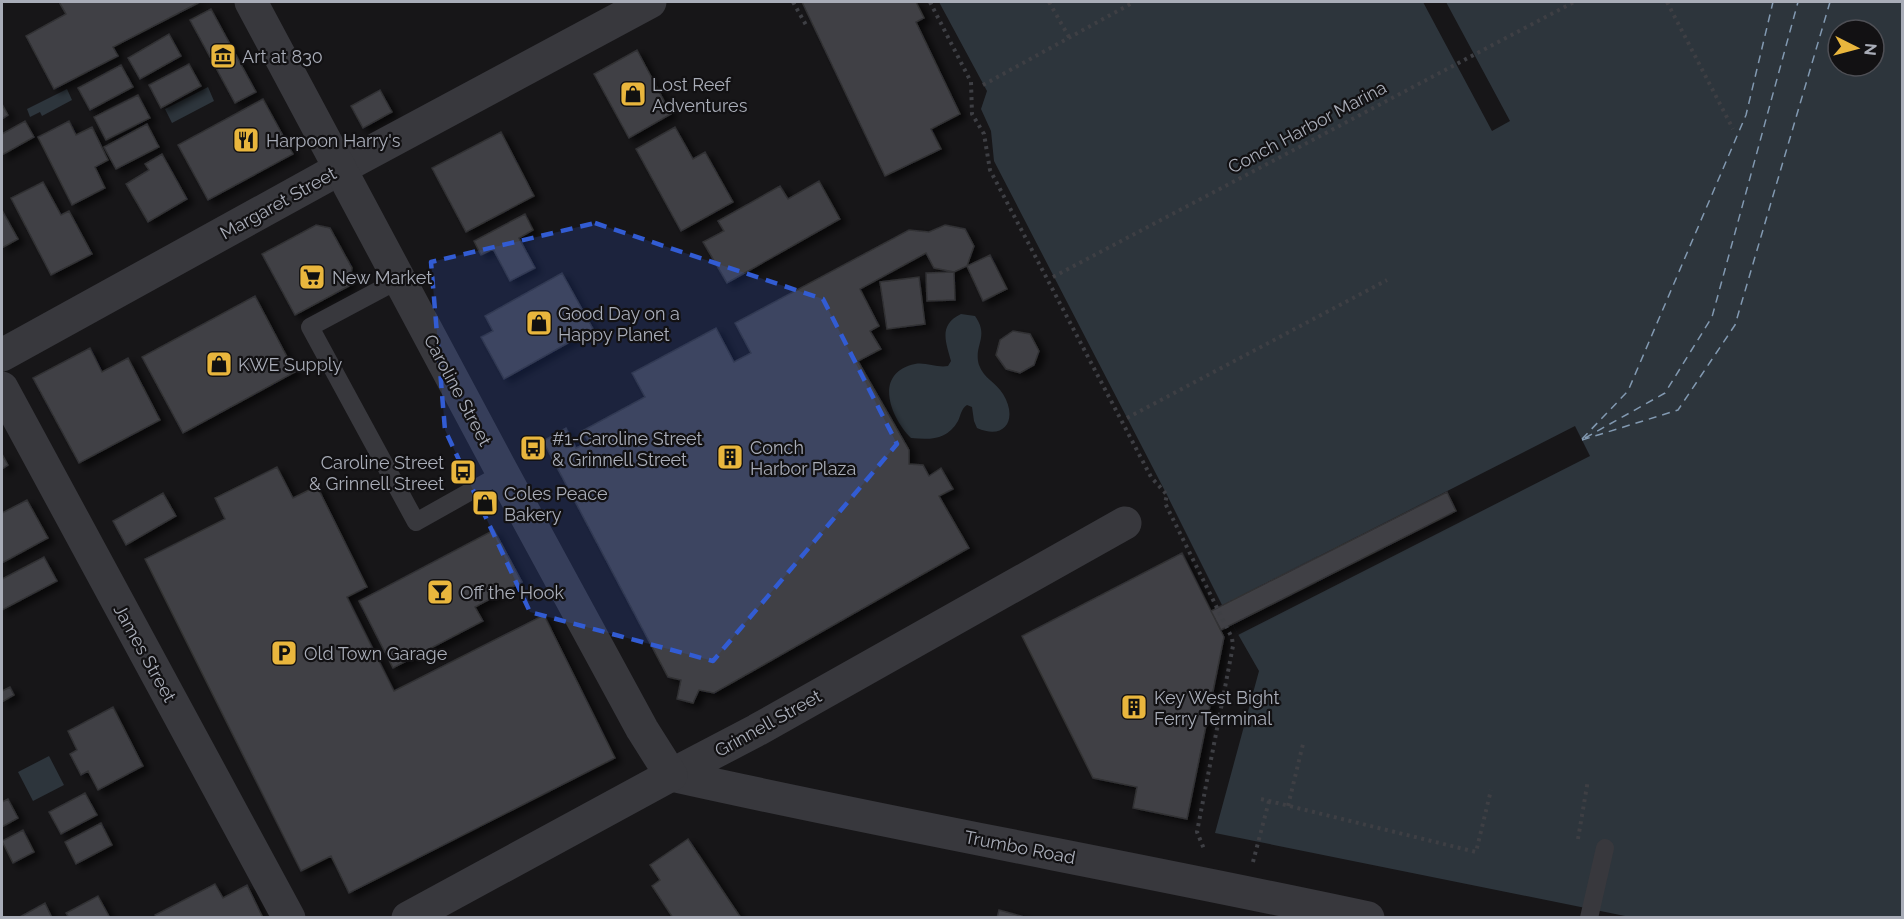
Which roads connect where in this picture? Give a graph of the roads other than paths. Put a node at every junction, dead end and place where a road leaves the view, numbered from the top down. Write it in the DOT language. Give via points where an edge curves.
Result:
graph roads {
  1 [pos="250,2"];
  2 [pos="650,2"];
  3 [pos="341,168"];
  4 [pos="400,279"];
  5 [pos="2,355"];
  6 [pos="2,388"];
  7 [pos="503,473"];
  8 [pos="1125,524"];
  9 [pos="671,775"];
  10 [pos="1605,848"];
  11 [pos="1355,916"];
  12 [pos="289,918"];
  13 [pos="408,918"];
  14 [pos="1589,918"];
  1 -- 3 [label="street, Caroline Street"];
  2 -- 3 [label="street, Margaret Street"];
  3 -- 4 [label="street, Caroline Street"];
  3 -- 5 [label="street, Margaret Street"];
  4 -- 7 [label="street, Caroline Street"];
  4 -- 7 [label="lane" via="310,327 416,522"];
  6 -- 12 [label="street, James Street"];
  7 -- 9 [label="street, Caroline Street"];
  8 -- 9 [label="street, Grinnell Street"];
  9 -- 11 [label="street, Trumbo Road"];
  9 -- 13 [label="street, Grinnell Street"];
  10 -- 14 [label="lane"];
}
